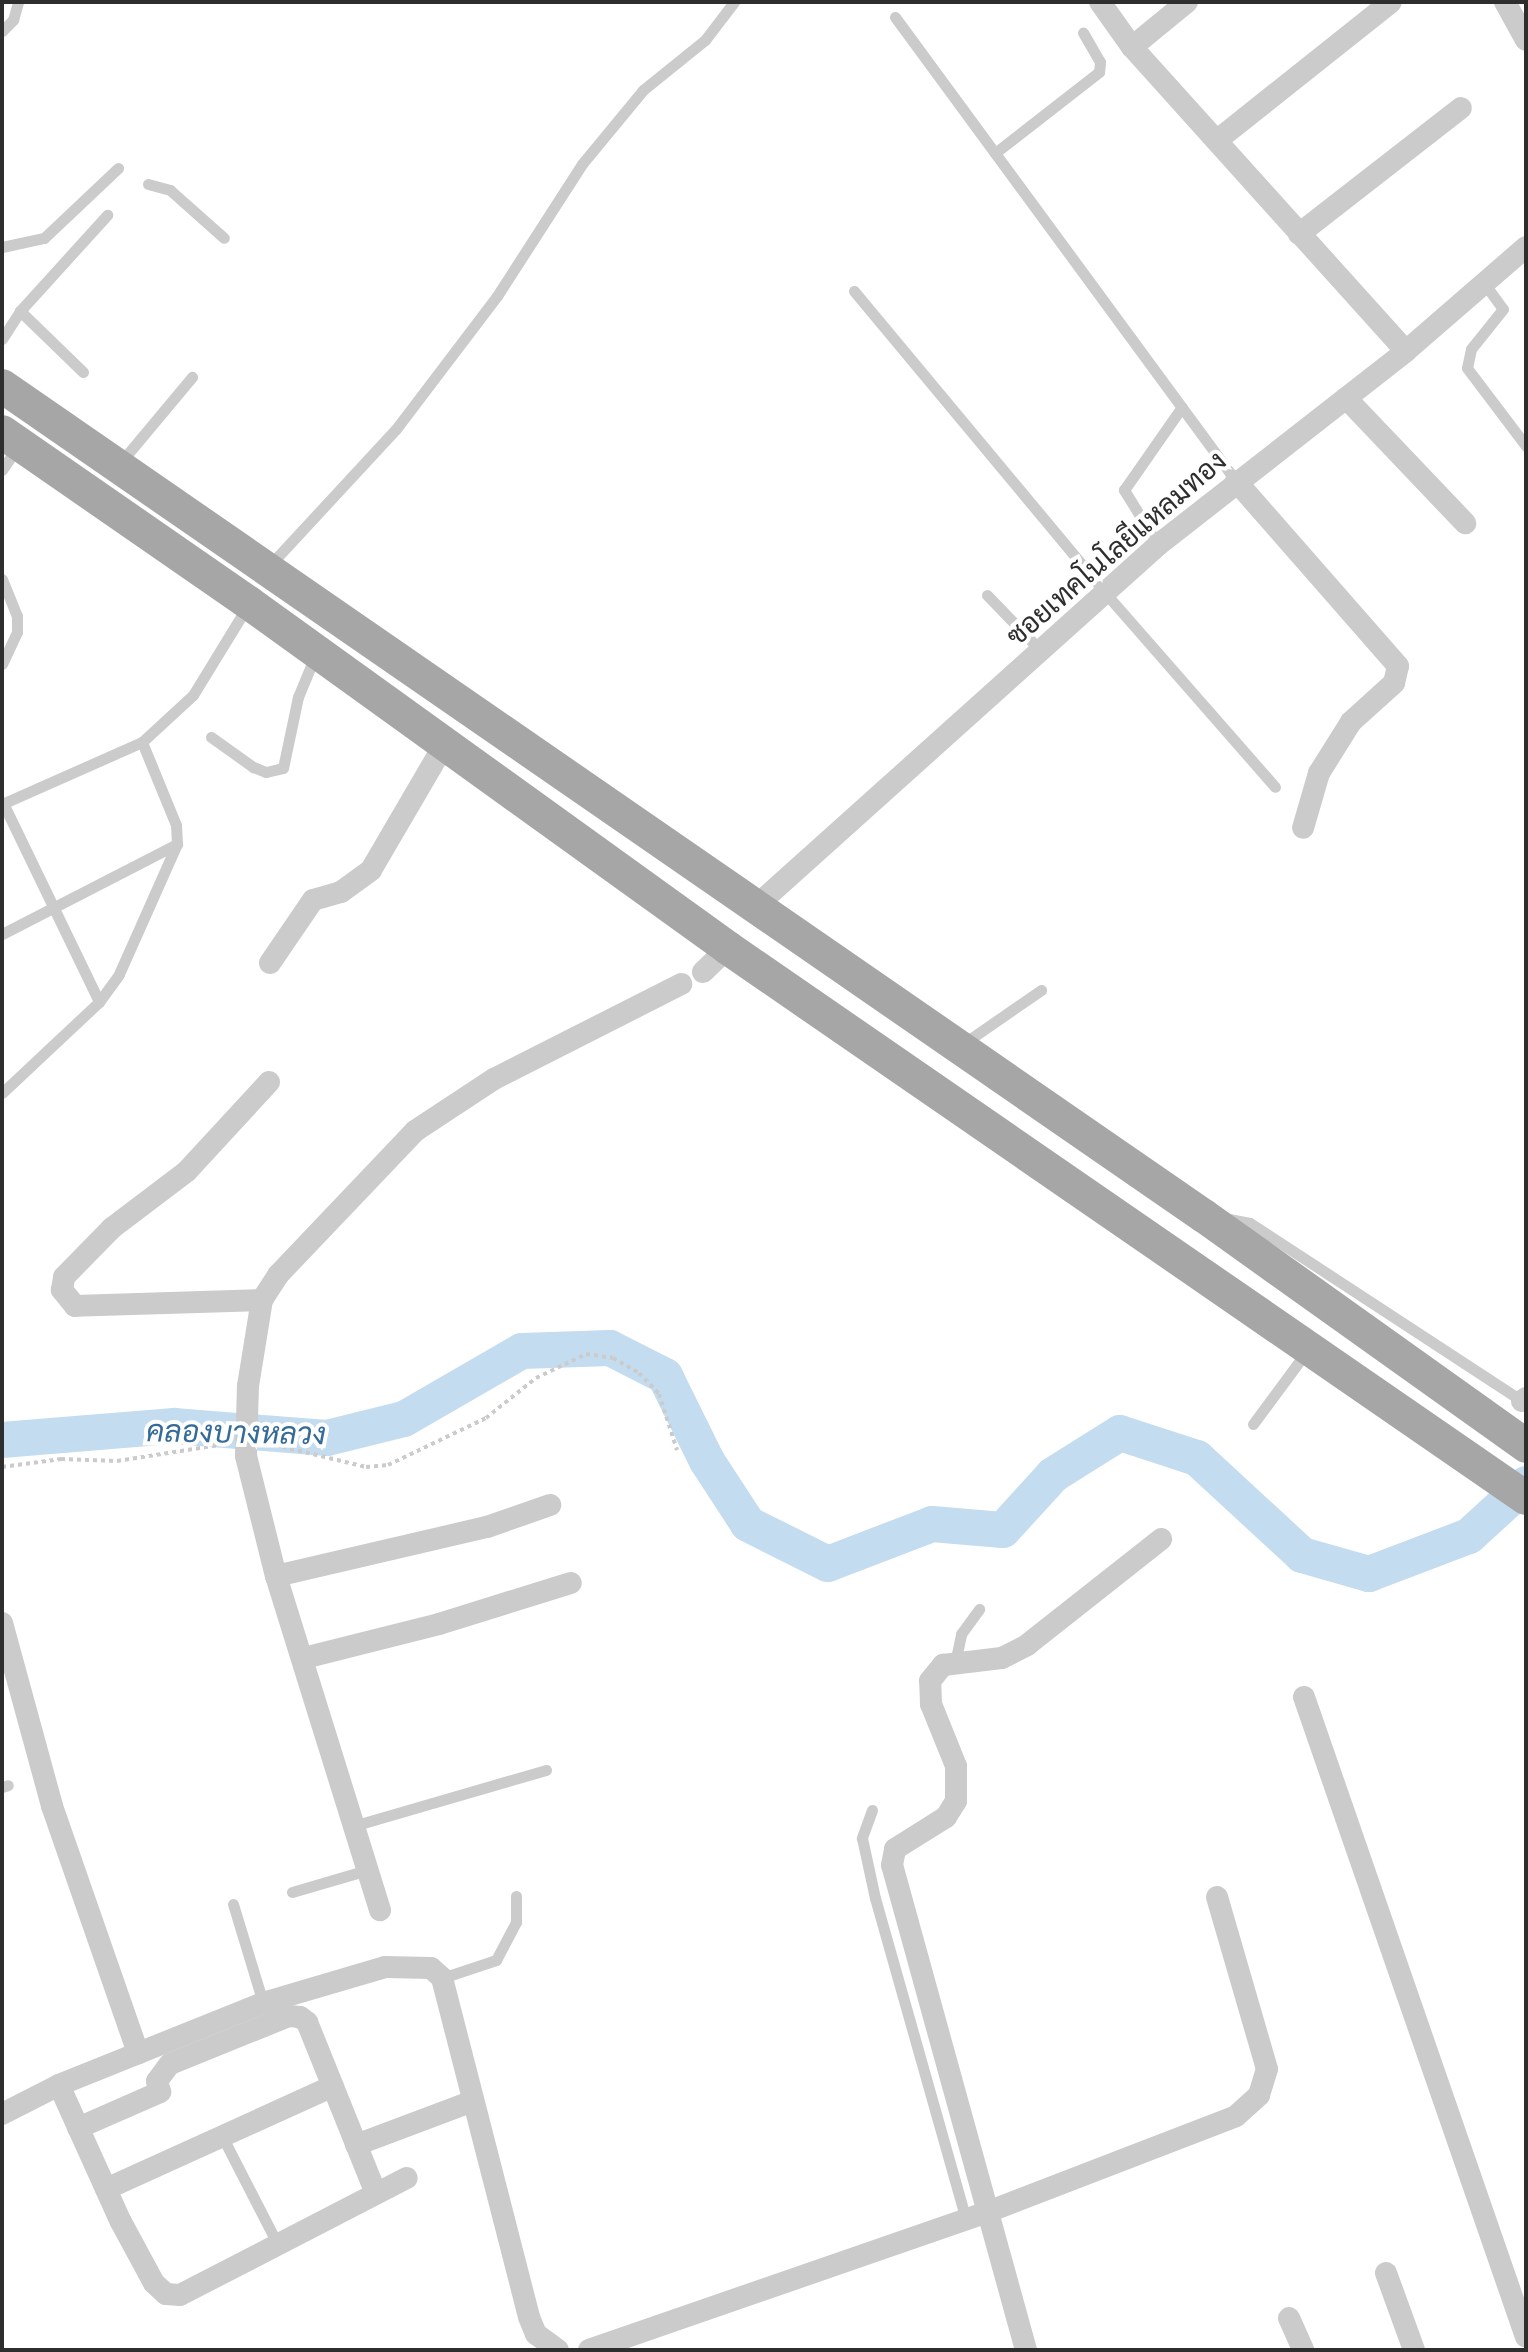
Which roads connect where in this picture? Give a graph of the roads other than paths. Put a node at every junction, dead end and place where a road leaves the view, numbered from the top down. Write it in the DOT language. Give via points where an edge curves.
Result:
graph roads {
  1 [pos="18,2"];
  2 [pos="734,2"];
  3 [pos="1100,2"];
  4 [pos="1187,2"];
  5 [pos="1391,2"];
  6 [pos="1505,2"];
  7 [pos="895,17"];
  8 [pos="2,31"];
  9 [pos="1083,33"];
  10 [pos="1526,40"];
  11 [pos="1132,47"];
  12 [pos="1461,108"];
  13 [pos="1220,138"];
  14 [pos="995,153"];
  15 [pos="118,168"];
  16 [pos="148,184"];
  17 [pos="107,215"];
  18 [pos="1299,234"];
  19 [pos="224,238"];
  20 [pos="2,247"];
  21 [pos="1526,247"];
  22 [pos="1484,283"];
  23 [pos="854,291"];
  24 [pos="20,311"];
  25 [pos="2,339"];
  26 [pos="1406,351"];
  27 [pos="83,372"];
  28 [pos="192,377"];
  29 [pos="2,386"];
  30 [pos="1346,398"];
  31 [pos="1182,407"];
  32 [pos="41,413"];
  33 [pos="1526,446"];
  34 [pos="8,449"];
  35 [pos="118,465"];
  36 [pos="1236,481"];
  37 [pos="1465,523"];
  38 [pos="1158,545"];
  39 [pos="266,569"];
  40 [pos="2,579"];
  41 [pos="987,595"];
  42 [pos="1107,595"];
  43 [pos="249,603"];
  44 [pos="317,652"];
  45 [pos="1042,652"];
  46 [pos="2,664"];
  47 [pos="211,737"];
  48 [pos="142,742"];
  49 [pos="444,745"];
  50 [pos="1275,787"];
  51 [pos="3,804"];
  52 [pos="1303,828"];
  53 [pos="177,844"];
  54 [pos="756,906"];
  55 [pos="53,910"];
  56 [pos="2,934"];
  57 [pos="728,948"];
  58 [pos="270,963"];
  59 [pos="703,972"];
  60 [pos="681,984"];
  61 [pos="1041,990"];
  62 [pos="99,1002"];
  63 [pos="960,1047"];
  64 [pos="269,1082"];
  65 [pos="2,1093"];
  66 [pos="1204,1216"];
  67 [pos="262,1300"];
  68 [pos="1310,1347"];
  69 [pos="1524,1399"];
  70 [pos="1253,1424"];
  71 [pos="1526,1446"];
  72 [pos="1526,1498"];
  73 [pos="550,1505"];
  74 [pos="1161,1539"];
  75 [pos="276,1576"];
  76 [pos="571,1583"];
  77 [pos="979,1609"];
  78 [pos="2,1623"];
  79 [pos="304,1658"];
  80 [pos="955,1663"];
  81 [pos="1304,1697"];
  82 [pos="546,1770"];
  83 [pos="872,1810"];
  84 [pos="353,1826"];
  85 [pos="367,1870"];
  86 [pos="292,1892"];
  87 [pos="516,1896"];
  88 [pos="1217,1897"];
  89 [pos="233,1904"];
  90 [pos="380,1910"];
  91 [pos="442,1978"];
  92 [pos="263,2003"];
  93 [pos="138,2053"];
  94 [pos="59,2085"];
  95 [pos="333,2086"];
  96 [pos="473,2101"];
  97 [pos="4,2108"];
  98 [pos="78,2128"];
  99 [pos="222,2136"];
  100 [pos="356,2145"];
  101 [pos="407,2178"];
  102 [pos="106,2189"];
  103 [pos="376,2194"];
  104 [pos="975,2216"];
  105 [pos="278,2245"];
  106 [pos="1386,2273"];
  107 [pos="1289,2318"];
  108 [pos="1526,2337"];
  109 [pos="558,2350"];
  110 [pos="589,2350"];
  111 [pos="1026,2350"];
  112 [pos="1303,2350"];
  113 [pos="1414,2350"];
  1 -- 8 [label="lane" via="13,20"];
  2 -- 39 [label="lane" via="705,40 643,90 396,429"];
  3 -- 11 [label="street"];
  4 -- 11 [label="street"];
  5 -- 13 [label="street"];
  6 -- 10 [label="street"];
  7 -- 14 [label="lane"];
  9 -- 14 [label="lane" via="1100,62 1099,72"];
  11 -- 13 [label="street"];
  12 -- 18 [label="street"];
  13 -- 18 [label="street"];
  14 -- 31 [label="lane"];
  15 -- 20 [label="lane" via="44,238"];
  16 -- 19 [label="lane" via="170,190"];
  17 -- 24 [label="lane"];
  18 -- 26 [label="street"];
  21 -- 22 [label="street, ซอยเทคโนโลยีแหลมทอง"];
  22 -- 26 [label="street, ซอยเทคโนโลยีแหลมทอง"];
  22 -- 33 [label="lane" via="1503,309 1471,349 1467,368"];
  23 -- 42 [label="lane"];
  24 -- 25 [label="lane"];
  24 -- 27 [label="lane"];
  26 -- 30 [label="street, ซอยเทคโนโลยีแหลมทอง"];
  28 -- 35 [label="lane"];
  29 -- 32 [label="main road"];
  30 -- 36 [label="street, ซอยเทคโนโลยีแหลมทอง"];
  30 -- 37 [label="street"];
  31 -- 36 [label="lane"];
  31 -- 38 [label="lane" via="1124,490"];
  32 -- 34 [label="main road"];
  32 -- 35 [label="main road"];
  34 -- 43 [label="main road"];
  35 -- 39 [label="main road"];
  36 -- 38 [label="street, ซอยเทคโนโลยีแหลมทอง"];
  36 -- 52 [label="street" via="1398,666 1394,683 1351,722 1319,773"];
  38 -- 42 [label="street, ซอยเทคโนโลยีแหลมทอง"];
  39 -- 54 [label="main road"];
  40 -- 46 [label="lane" via="17,624 14,646"];
  41 -- 45 [label="lane"];
  42 -- 45 [label="street, ซอยเทคโนโลยีแหลมทอง"];
  42 -- 50 [label="lane"];
  43 -- 44 [label="main road"];
  43 -- 48 [label="lane" via="193,695"];
  44 -- 47 [label="lane" via="298,697 283,768 266,772 253,767"];
  44 -- 49 [label="main road"];
  45 -- 54 [label="street, ซอยเทคโนโลยีแหลมทอง"];
  48 -- 51 [label="lane"];
  48 -- 53 [label="lane" via="176,825"];
  49 -- 57 [label="main road"];
  49 -- 58 [label="street" via="371,870 341,892 313,900"];
  51 -- 55 [label="lane"];
  53 -- 55 [label="lane"];
  53 -- 62 [label="lane" via="119,974"];
  54 -- 63 [label="main road"];
  55 -- 56 [label="lane"];
  55 -- 62 [label="lane"];
  57 -- 59 [label="street"];
  57 -- 68 [label="main road"];
  60 -- 67 [label="street" via="494,1079 428,1121 295,1257"];
  61 -- 63 [label="lane"];
  62 -- 65 [label="lane"];
  63 -- 66 [label="main road"];
  64 -- 67 [label="street" via="187,1171 93,1247 64,1277 62,1290 75,1306"];
  66 -- 69 [label="lane" via="1250,1223"];
  66 -- 71 [label="main road"];
  67 -- 75 [label="street, bridge" via="248,1386 245,1447"];
  68 -- 70 [label="lane"];
  68 -- 72 [label="main road"];
  73 -- 75 [label="street" via="487,1527"];
  74 -- 80 [label="street" via="1027,1645 1002,1658"];
  75 -- 79 [label="street"];
  76 -- 79 [label="street"];
  77 -- 80 [label="lane" via="961,1634"];
  78 -- 93 [label="street" via="52,1806"];
  79 -- 84 [label="street"];
  80 -- 104 [label="street" via="943,1665 930,1681 931,1704 956,1766 956,1801 946,1817 904,1839 892,1865"];
  81 -- 108 [label="street"];
  82 -- 84 [label="lane"];
  83 -- 104 [label="lane" via="862,1838 875,1898"];
  84 -- 85 [label="street"];
  85 -- 86 [label="lane"];
  85 -- 90 [label="street"];
  87 -- 91 [label="lane" via="516,1922 496,1960"];
  88 -- 104 [label="street" via="1267,2069 1259,2095 1236,2116"];
  89 -- 92 [label="lane"];
  91 -- 92 [label="street" via="431,1968 411,1964 385,1967"];
  91 -- 96 [label="street"];
  92 -- 93 [label="street"];
  93 -- 94 [label="street"];
  94 -- 97 [label="street"];
  94 -- 98 [label="street"];
  95 -- 98 [label="street" via="307,2022 289,2016 170,2064 157,2081 160,2092"];
  95 -- 99 [label="street"];
  95 -- 100 [label="street"];
  96 -- 100 [label="street"];
  96 -- 109 [label="street" via="529,2317 536,2334"];
  98 -- 102 [label="street"];
  99 -- 102 [label="street"];
  99 -- 105 [label="lane"];
  100 -- 103 [label="street"];
  101 -- 103 [label="street"];
  102 -- 105 [label="street" via="154,2283 166,2294 180,2295"];
  103 -- 105 [label="street"];
  104 -- 110 [label="street"];
  104 -- 111 [label="street"];
  106 -- 113 [label="street"];
  107 -- 112 [label="street"];
}
